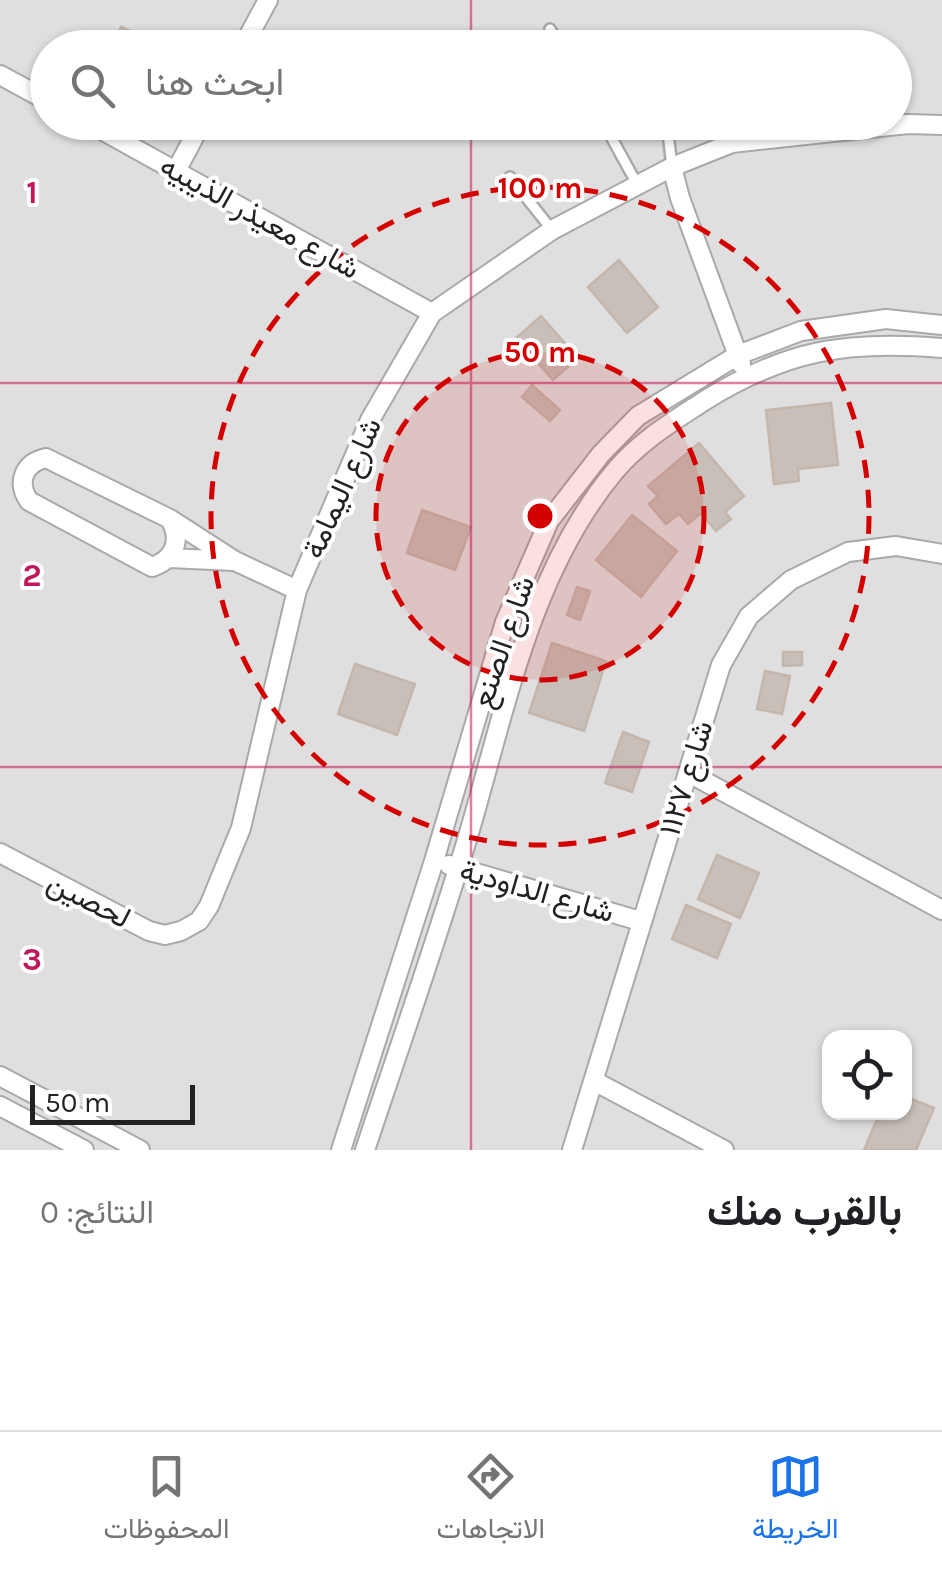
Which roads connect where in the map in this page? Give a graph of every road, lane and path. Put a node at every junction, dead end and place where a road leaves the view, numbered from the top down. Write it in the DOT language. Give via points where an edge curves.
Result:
graph roads {
  1 [pos="268,0"];
  2 [pos="252,30"];
  3 [pos="0,75"];
  4 [pos="30,91"];
  5 [pos="912,124"];
  6 [pos="942,125"];
  7 [pos="120,140"];
  8 [pos="192,140"];
  9 [pos="613,140"];
  10 [pos="669,140"];
  11 [pos="752,140"];
  12 [pos="672,167"];
  13 [pos="176,171"];
  14 [pos="510,176"];
  15 [pos="638,186"];
  16 [pos="552,230"];
  17 [pos="432,313"];
  18 [pos="942,325"];
  19 [pos="942,348"];
  20 [pos="738,354"];
  21 [pos="745,376"];
  22 [pos="170,520"];
  23 [pos="942,554"];
  24 [pos="169,558"];
  25 [pos="235,562"];
  26 [pos="297,590"];
  27 [pos="689,772"];
  28 [pos="0,853"];
  29 [pos="434,861"];
  30 [pos="458,868"];
  31 [pos="942,910"];
  32 [pos="640,922"];
  33 [pos="182,931"];
  34 [pos="0,1076"];
  35 [pos="594,1080"];
  36 [pos="0,1106"];
  37 [pos="84,1150"];
  38 [pos="140,1150"];
  39 [pos="341,1150"];
  40 [pos="365,1150"];
  41 [pos="572,1150"];
  42 [pos="724,1150"];
  1 -- 2 [label="street"];
  3 -- 4 [label="street"];
  5 -- 6 [label="street, شارع اليمامة"];
  7 -- 13 [label="street, شارع معيذر الذيبيه"];
  8 -- 13 [label="street"];
  9 -- 15 [label="lane"];
  10 -- 12 [label="lane"];
  11 -- 12 [label="street, شارع اليمامة"];
  12 -- 15 [label="street, شارع اليمامة"];
  12 -- 20 [label="street"];
  13 -- 17 [label="street, شارع معيذر الذيبيه"];
  14 -- 16 [label="lane"];
  15 -- 16 [label="street, شارع اليمامة"];
  16 -- 17 [label="street, شارع اليمامة"];
  17 -- 26 [label="street, شارع اليمامة" via="370,420"];
  18 -- 20 [label="street, شارع الصنع" via="886,319 800,331"];
  19 -- 21 [label="street, شارع الصنع" via="884,343 800,355"];
  20 -- 21 [label="street"];
  20 -- 29 [label="street, شارع الصنع" via="638,416 548,521 506,622"];
  21 -- 30 [label="street, شارع الصنع" via="652,435 616,470 572,532 530,628"];
  22 -- 24 [label="street" via="176,542"];
  22 -- 24 [label="street" via="46,458 24,474 29,501 152,567"];
  22 -- 25 [label="street"];
  23 -- 27 [label="street, شارع ١١٢٧" via="896,546 848,552 791,580 749,616 721,665"];
  24 -- 25 [label="street"];
  25 -- 26 [label="street"];
  26 -- 33 [label="street, شارع اليمامة" via="241,828 209,906"];
  27 -- 31 [label="street"];
  27 -- 32 [label="street, شارع ١١٢٧"];
  28 -- 33 [label="street, لحصين" via="149,931"];
  29 -- 30 [label="street, شارع الداودية"];
  29 -- 39 [label="street, شارع الصنع"];
  30 -- 32 [label="street, شارع الداودية"];
  30 -- 40 [label="street, شارع الصنع"];
  32 -- 35 [label="street, شارع ١١٢٧"];
  34 -- 38 [label="street"];
  35 -- 41 [label="street, شارع ١١٢٧"];
  35 -- 42 [label="street"];
  36 -- 37 [label="street"];
}
